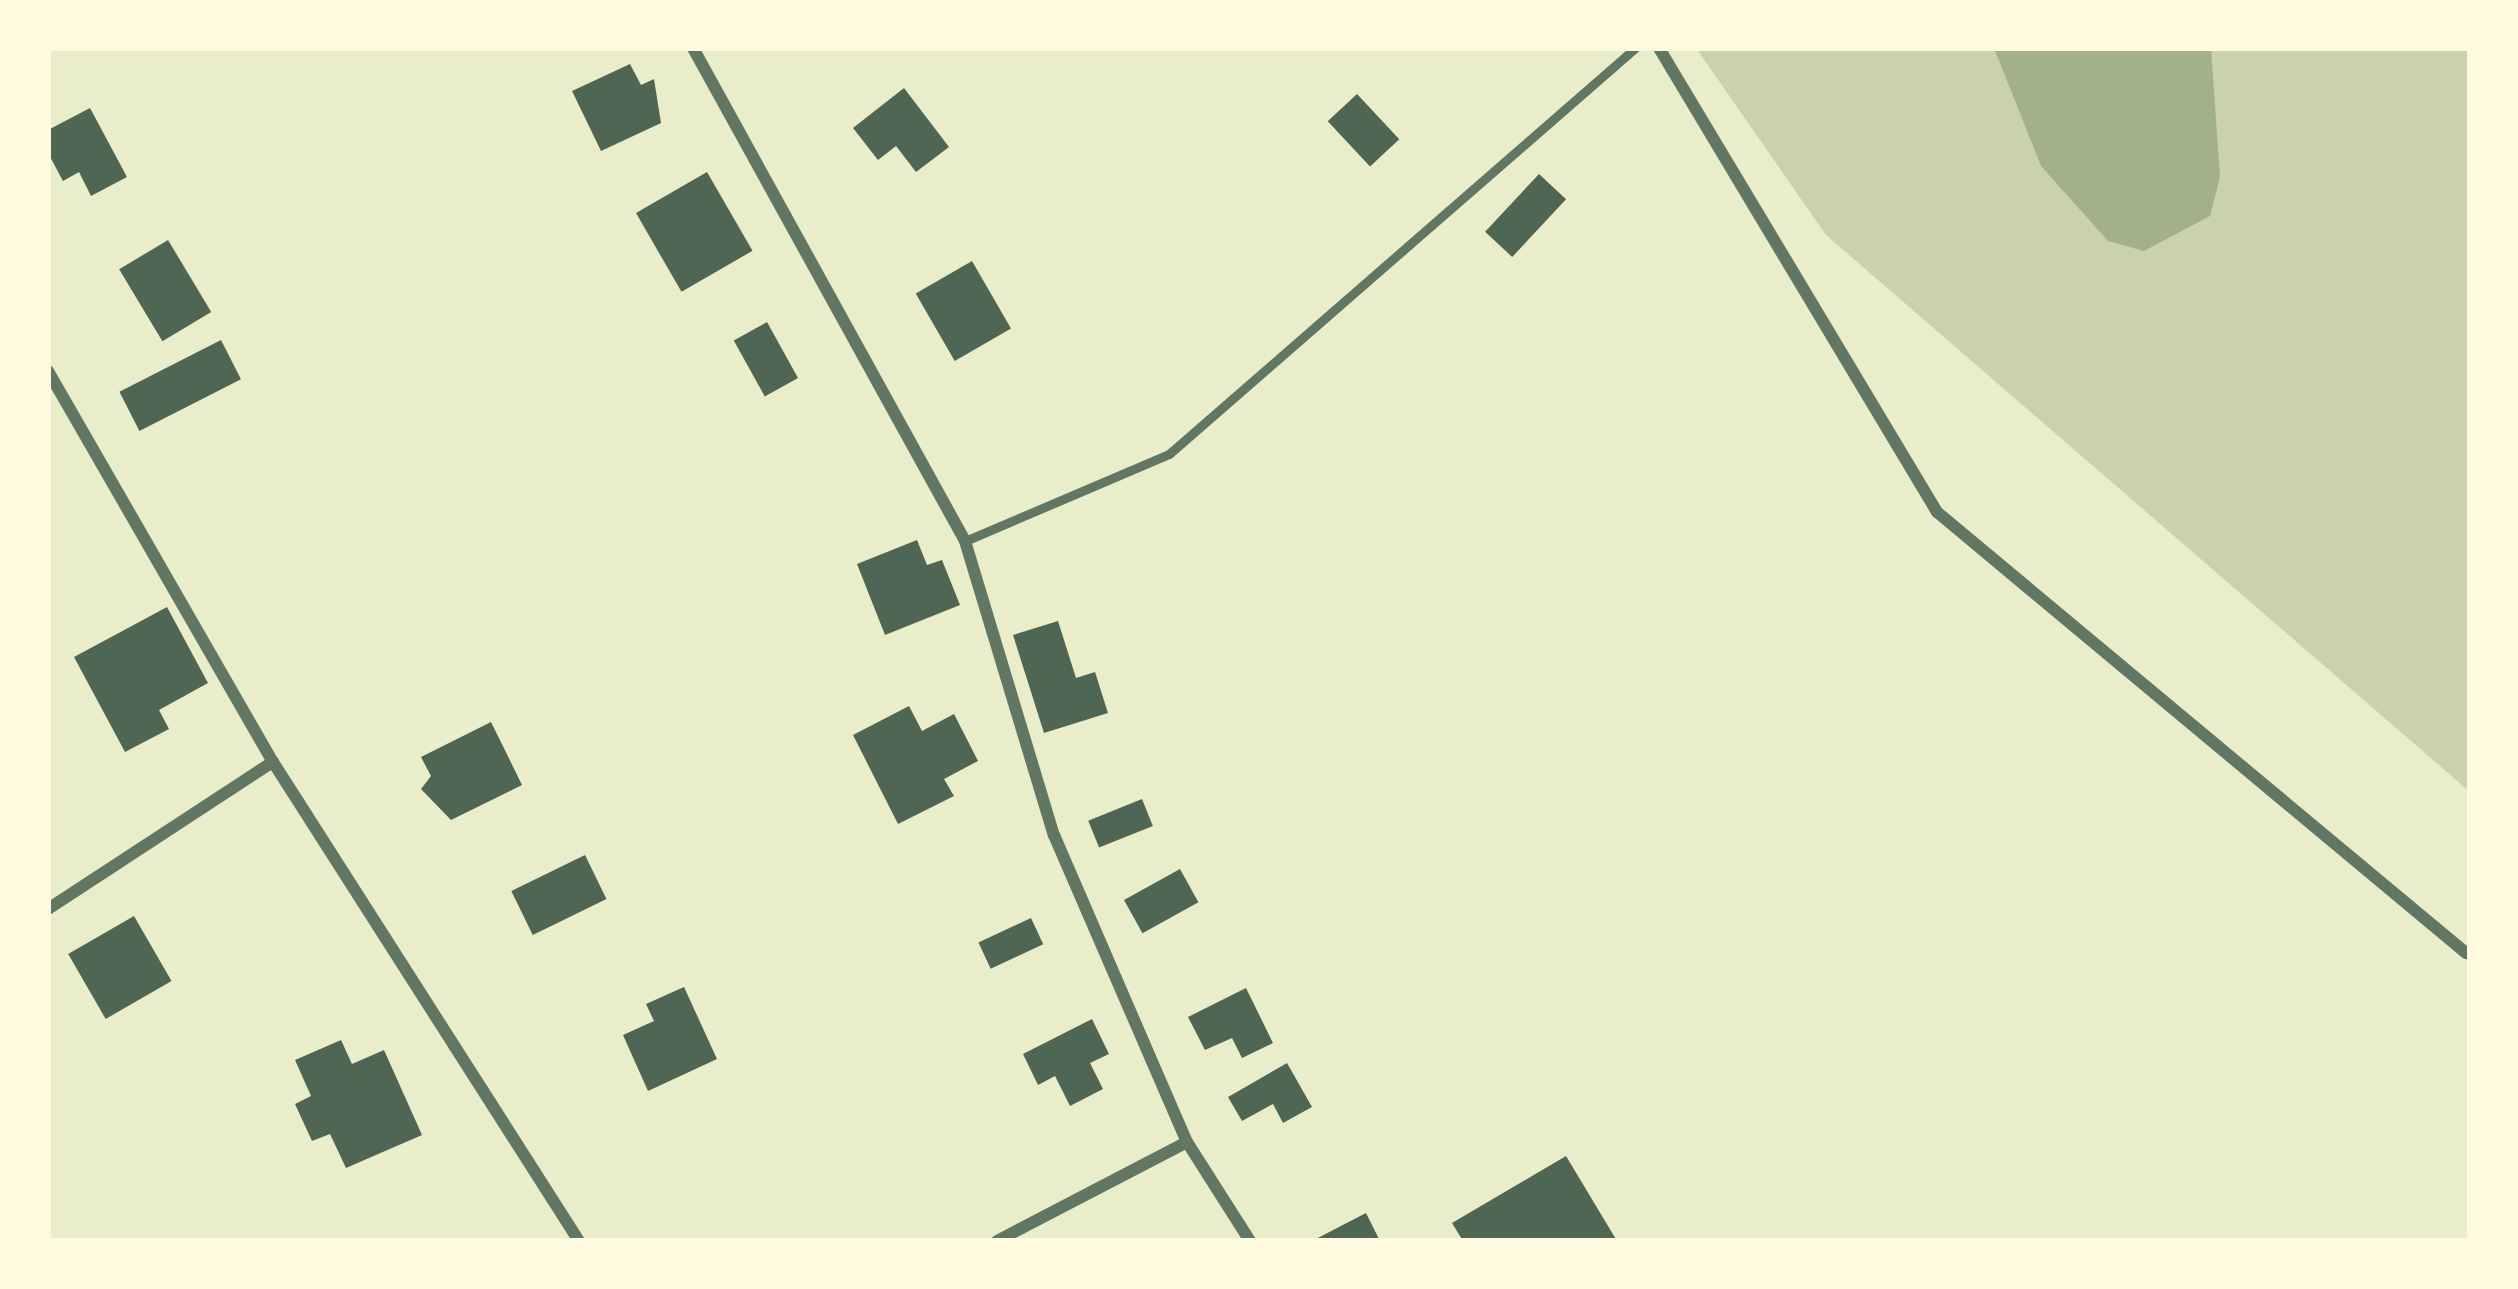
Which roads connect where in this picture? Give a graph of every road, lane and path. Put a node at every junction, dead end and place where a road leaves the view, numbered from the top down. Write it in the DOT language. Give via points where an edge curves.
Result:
graph roads {
  1 [pos="693,48"];
  2 [pos="1635,48"];
  3 [pos="1659,48"];
  4 [pos="48,371"];
  5 [pos="964,541"];
  6 [pos="273,762"];
  7 [pos="48,909"];
  8 [pos="2466,953"];
  9 [pos="1187,1142"];
  10 [pos="579,1241"];
  11 [pos="997,1241"];
  12 [pos="1250,1241"];
  1 -- 5 [label="street"];
  2 -- 5 [label="lane" via="1169,454"];
  3 -- 8 [label="street" via="1937,512"];
  4 -- 6 [label="street"];
  5 -- 9 [label="street" via="1054,835"];
  6 -- 7 [label="street"];
  6 -- 10 [label="street"];
  9 -- 11 [label="street"];
  9 -- 12 [label="street"];
}
